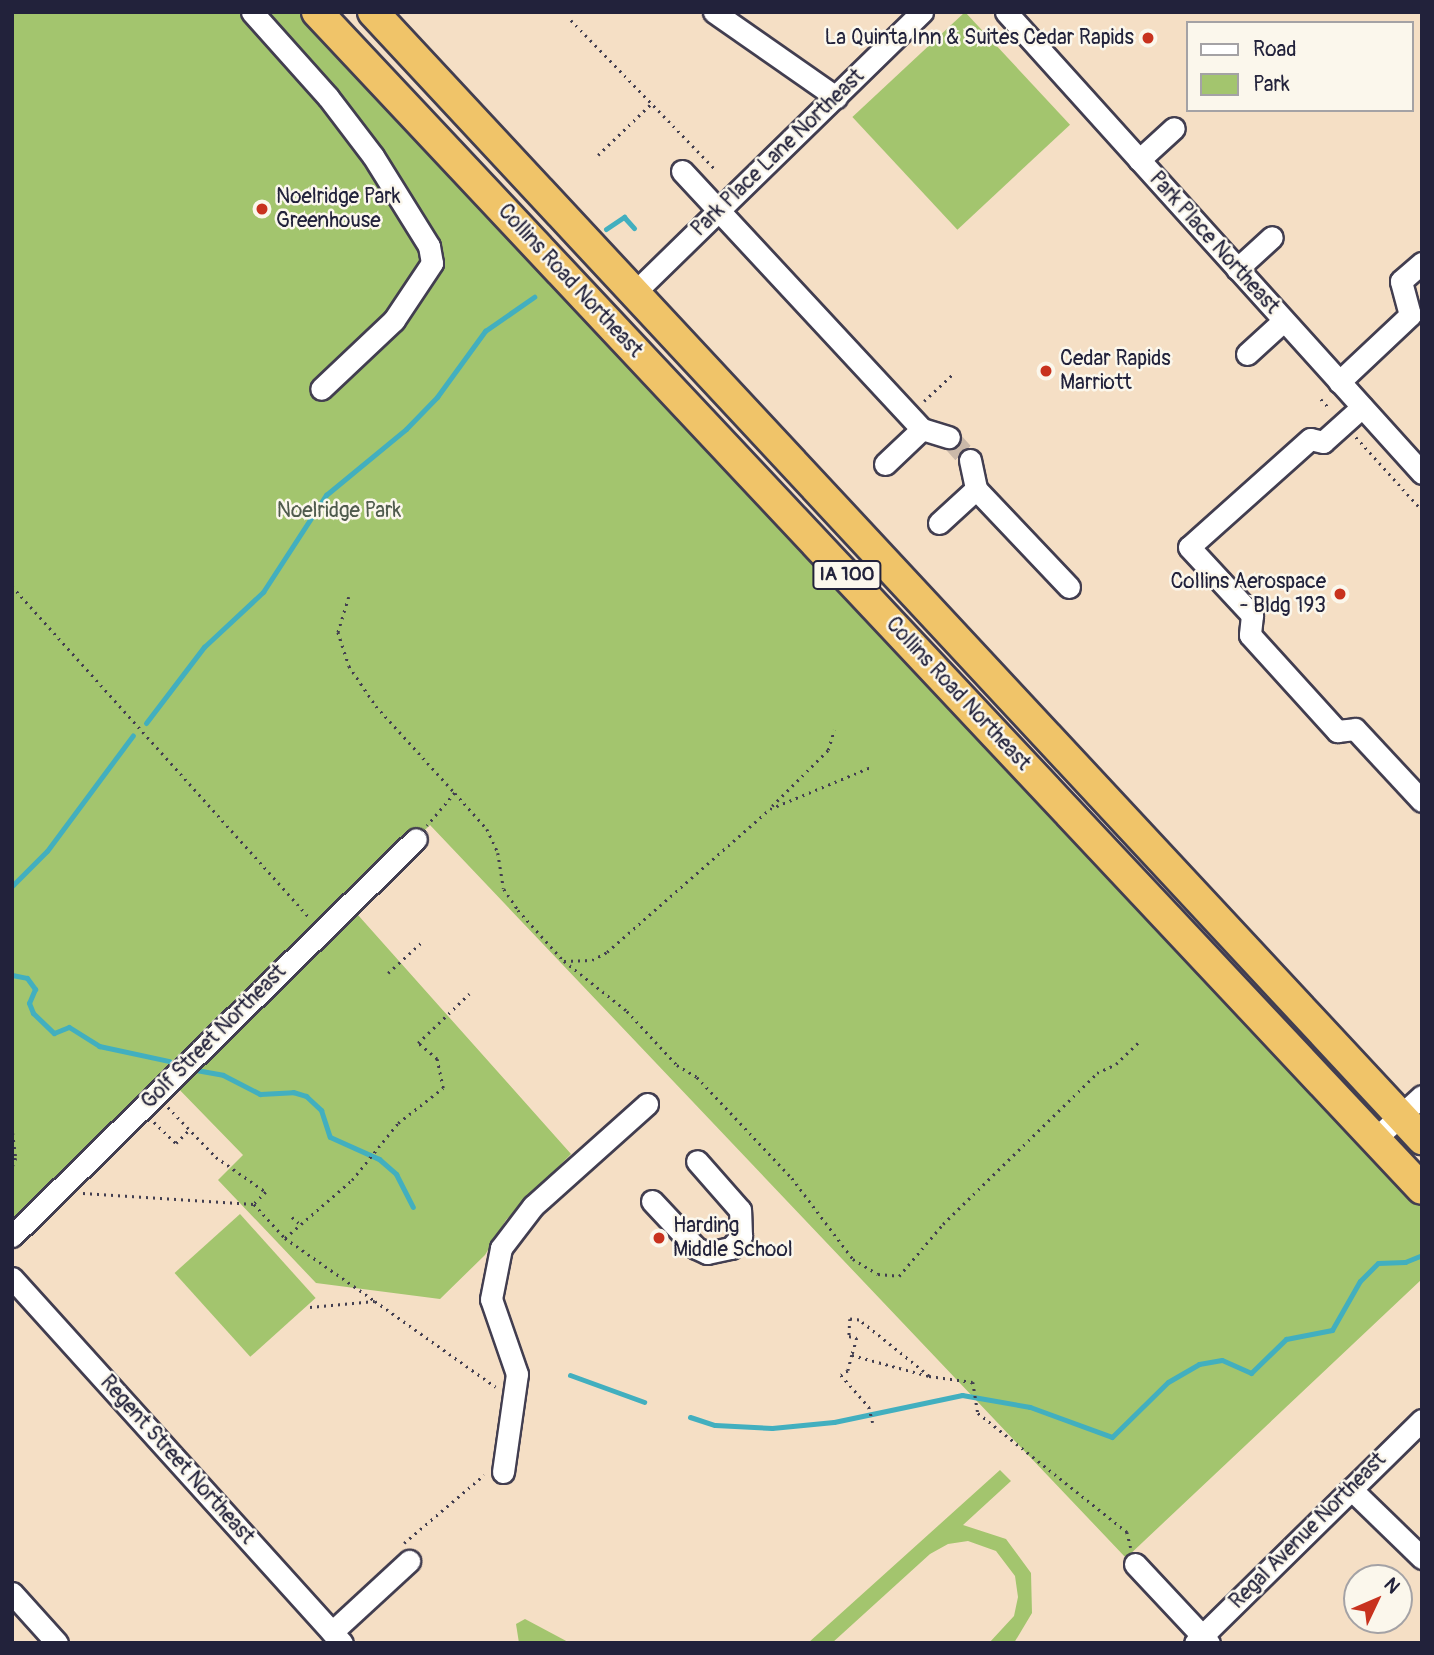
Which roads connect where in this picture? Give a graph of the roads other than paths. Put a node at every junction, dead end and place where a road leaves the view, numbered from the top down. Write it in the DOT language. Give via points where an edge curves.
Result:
graph roads {
  1 [pos="252,12"];
  2 [pos="317,12"];
  3 [pos="373,12"];
  4 [pos="714,12"];
  5 [pos="922,12"];
  6 [pos="1006,12"];
  7 [pos="836,97"];
  8 [pos="408,108"];
  9 [pos="1174,128"];
  10 [pos="1139,160"];
  11 [pos="682,171"];
  12 [pos="719,210"];
  13 [pos="1272,237"];
  14 [pos="1422,263"];
  15 [pos="1237,269"];
  16 [pos="633,294"];
  17 [pos="1283,321"];
  18 [pos="1247,355"];
  19 [pos="1339,382"];
  20 [pos="321,389"];
  21 [pos="1362,407"];
  22 [pos="916,422"];
  23 [pos="949,437"];
  24 [pos="970,460"];
  25 [pos="885,464"];
  26 [pos="1422,473"];
  27 [pos="976,489"];
  28 [pos="940,523"];
  29 [pos="1069,587"];
  30 [pos="1422,801"];
  31 [pos="416,839"];
  32 [pos="647,1104"];
  33 [pos="1411,1106"];
  34 [pos="1376,1139"];
  35 [pos="1422,1139"];
  36 [pos="697,1161"];
  37 [pos="1422,1189"];
  38 [pos="652,1201"];
  39 [pos="12,1236"];
  40 [pos="12,1278"];
  41 [pos="1422,1420"];
  42 [pos="494,1473"];
  43 [pos="1351,1489"];
  44 [pos="1422,1558"];
  45 [pos="406,1564"];
  46 [pos="1135,1564"];
  47 [pos="12,1593"];
  48 [pos="337,1637"];
  49 [pos="1202,1640"];
  50 [pos="57,1643"];
  1 -- 20 [label="street" via="373,156 429,246 432,263 394,320"];
  2 -- 8 [label="highway, Collins Road Northeast / IA 100"];
  3 -- 16 [label="highway, Collins Road Northeast / IA 100"];
  4 -- 7 [label="street"];
  5 -- 7 [label="street, Park Place Lane Northeast"];
  6 -- 10 [label="street, Park Place Northeast"];
  7 -- 12 [label="street, Park Place Lane Northeast"];
  8 -- 16 [label="highway, Collins Road Northeast" via="460,143 607,296"];
  8 -- 34 [label="highway, Collins Road Northeast / IA 100"];
  9 -- 10 [label="street"];
  10 -- 15 [label="street, Park Place Northeast"];
  11 -- 12 [label="street"];
  12 -- 16 [label="street, Park Place Lane Northeast"];
  12 -- 22 [label="street"];
  13 -- 15 [label="street"];
  14 -- 19 [label="street" via="1401,281 1410,315"];
  15 -- 17 [label="street, Park Place Northeast"];
  16 -- 33 [label="highway, Collins Road Northeast / IA 100"];
  17 -- 18 [label="street"];
  17 -- 19 [label="street, Park Place Northeast"];
  19 -- 21 [label="street, Park Place Northeast"];
  21 -- 26 [label="street, Park Place Northeast"];
  21 -- 30 [label="street" via="1323,442 1310,439 1189,547 1252,615 1250,635 1337,731 1355,729"];
  22 -- 23 [label="street"];
  22 -- 25 [label="street"];
  24 -- 27 [label="street"];
  27 -- 28 [label="street"];
  27 -- 29 [label="street"];
  31 -- 39 [label="street, Golf Street Northeast"];
  32 -- 42 [label="street" via="533,1206 501,1248 491,1299 517,1374 516,1401"];
  33 -- 34 [label="street"];
  33 -- 35 [label="highway, Collins Road Northeast / IA 100"];
  34 -- 37 [label="highway, Collins Road Northeast / IA 100"];
  36 -- 38 [label="street" via="740,1210 741,1236 732,1248 719,1252 696,1248"];
  40 -- 48 [label="street, Regent Street Northeast"];
  41 -- 43 [label="street, Regal Avenue Northeast"];
  43 -- 44 [label="street"];
  43 -- 49 [label="street, Regal Avenue Northeast"];
  45 -- 48 [label="street"];
  46 -- 49 [label="street"];
  47 -- 50 [label="street"];
}
